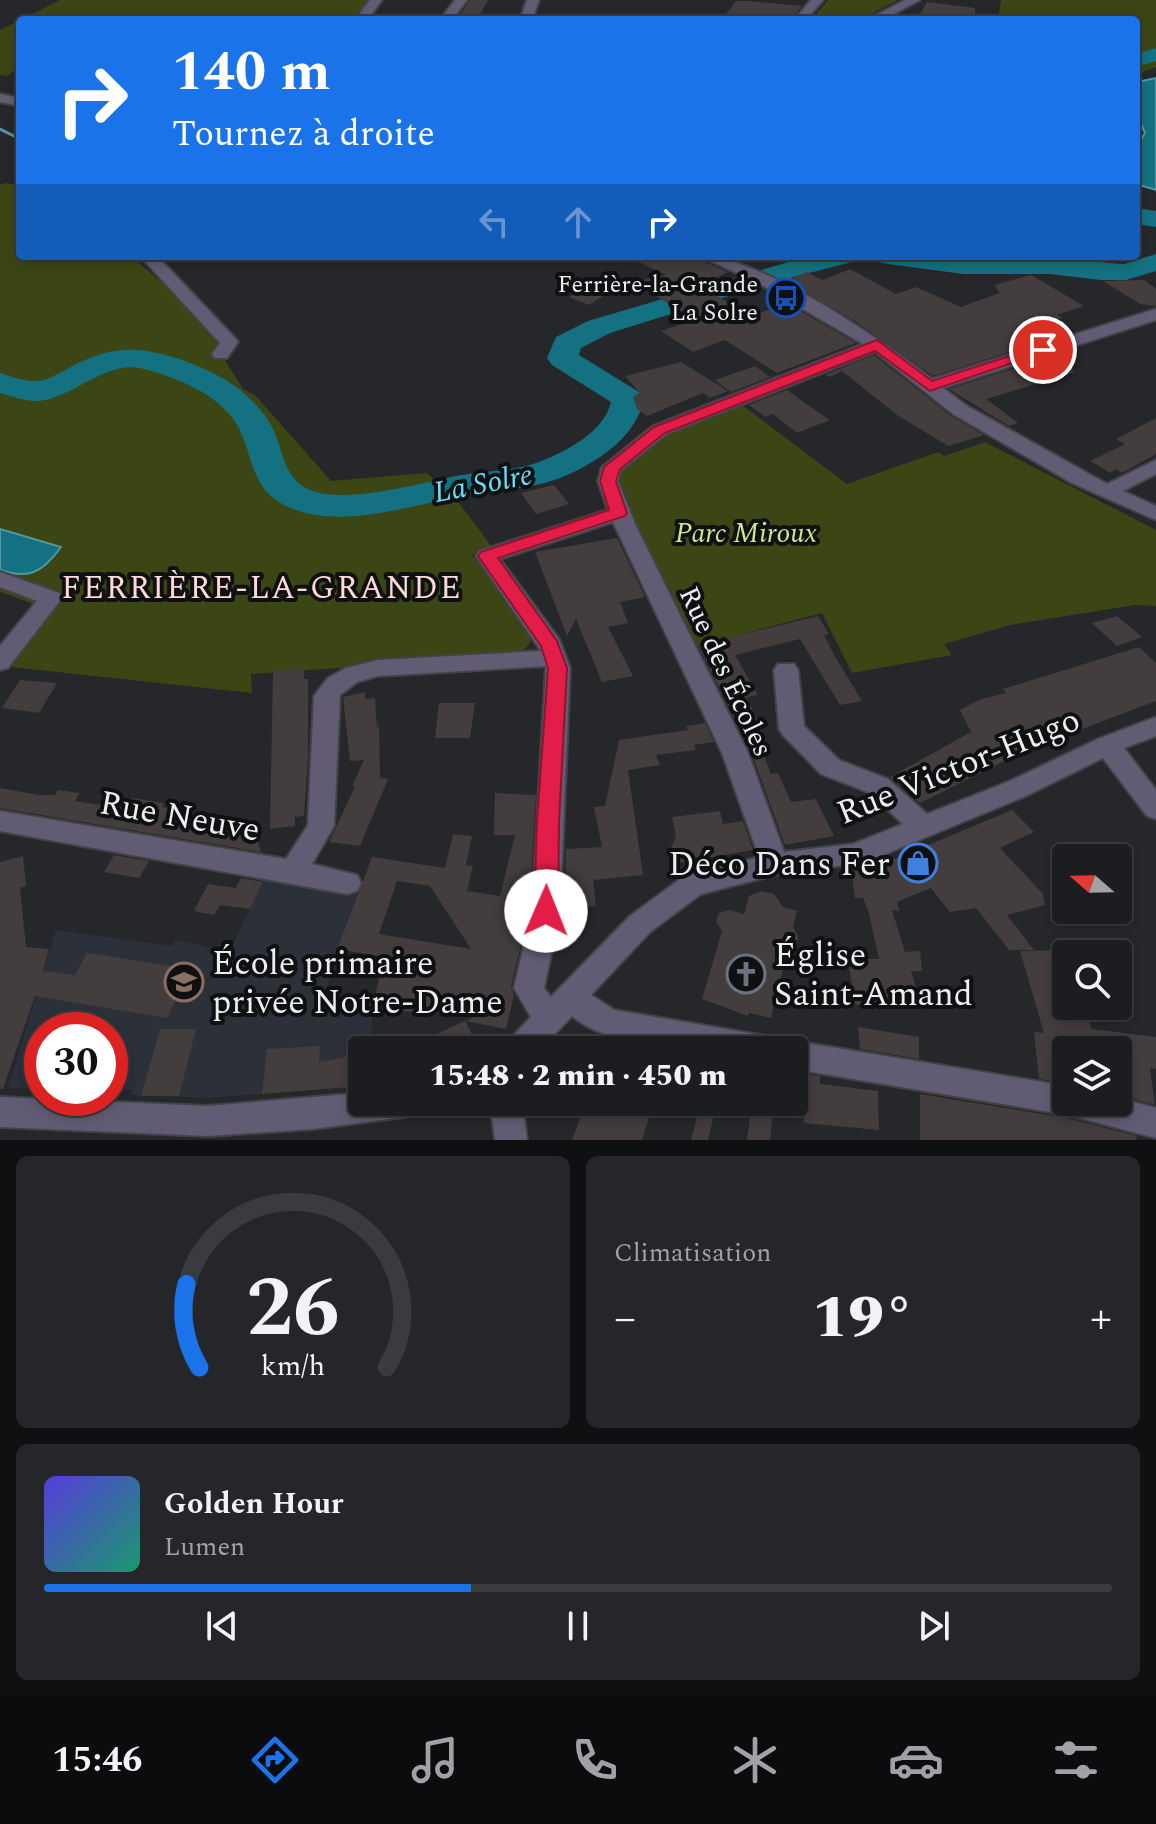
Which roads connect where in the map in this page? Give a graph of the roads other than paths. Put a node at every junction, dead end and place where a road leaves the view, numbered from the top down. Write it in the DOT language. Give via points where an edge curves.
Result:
graph roads {
  1 [pos="817,0"];
  2 [pos="914,0"];
  3 [pos="803,16"];
  4 [pos="881,16"];
  5 [pos="136,260"];
  6 [pos="152,260"];
  7 [pos="718,260"];
  8 [pos="742,260"];
  9 [pos="729,264"];
  10 [pos="1156,314"];
  11 [pos="877,345"];
  12 [pos="221,354"];
  13 [pos="930,386"];
  14 [pos="1156,466"];
  15 [pos="1107,492"];
  16 [pos="619,513"];
  17 [pos="1156,514"];
  18 [pos="0,579"];
  19 [pos="554,658"];
  20 [pos="0,662"];
  21 [pos="786,670"];
  22 [pos="1156,726"];
  23 [pos="1107,745"];
  24 [pos="1156,809"];
  25 [pos="0,821"];
  26 [pos="922,826"];
  27 [pos="775,864"];
  28 [pos="293,871"];
  29 [pos="347,883"];
  30 [pos="562,1007"];
  31 [pos="534,1036"];
  32 [pos="686,1036"];
  33 [pos="808,1057"];
  34 [pos="1052,1099"];
  35 [pos="348,1109"];
  36 [pos="0,1112"];
  37 [pos="508,1116"];
  38 [pos="1128,1116"];
  39 [pos="1156,1123"];
  40 [pos="511,1140"];
  1 -- 3 [label="street"];
  2 -- 4 [label="street"];
  5 -- 6 [label="street" via="143,266"];
  6 -- 12 [label="street" via="229,342"];
  7 -- 9 [label="street"];
  8 -- 9 [label="street"];
  9 -- 11 [label="street"];
  10 -- 13 [label="street"];
  11 -- 13 [label="street"];
  11 -- 16 [label="street, Rue des Écoles" via="660,430 612,467 608,481"];
  13 -- 15 [label="street" via="960,410"];
  14 -- 15 [label="street"];
  15 -- 17 [label="street"];
  16 -- 19 [label="street" via="487,556 551,645"];
  16 -- 27 [label="street, Rue des Écoles" via="735,753"];
  18 -- 20 [label="street" via="51,598"];
  19 -- 28 [label="street" via="378,668 337,681 326,696 321,826"];
  19 -- 30 [label="street" via="558,668 546,911 529,988 537,1004"];
  21 -- 26 [label="street" via="792,729 830,767 879,786"];
  22 -- 23 [label="street, Rue Victor-Hugo"];
  23 -- 24 [label="street"];
  23 -- 26 [label="street, Rue Victor-Hugo"];
  25 -- 28 [label="street, Rue Neuve"];
  26 -- 27 [label="street, Rue Victor-Hugo" via="856,854"];
  27 -- 30 [label="street, Rue Victor-Hugo" via="693,885 640,924"];
  28 -- 29 [label="street, Rue Neuve"];
  30 -- 31 [label="street, Rue Victor-Hugo"];
  30 -- 32 [label="street" via="610,1023"];
  33 -- 34 [label="street"];
  35 -- 36 [label="street" via="208,1121"];
  37 -- 40 [label="street"];
  38 -- 39 [label="street"];
}
